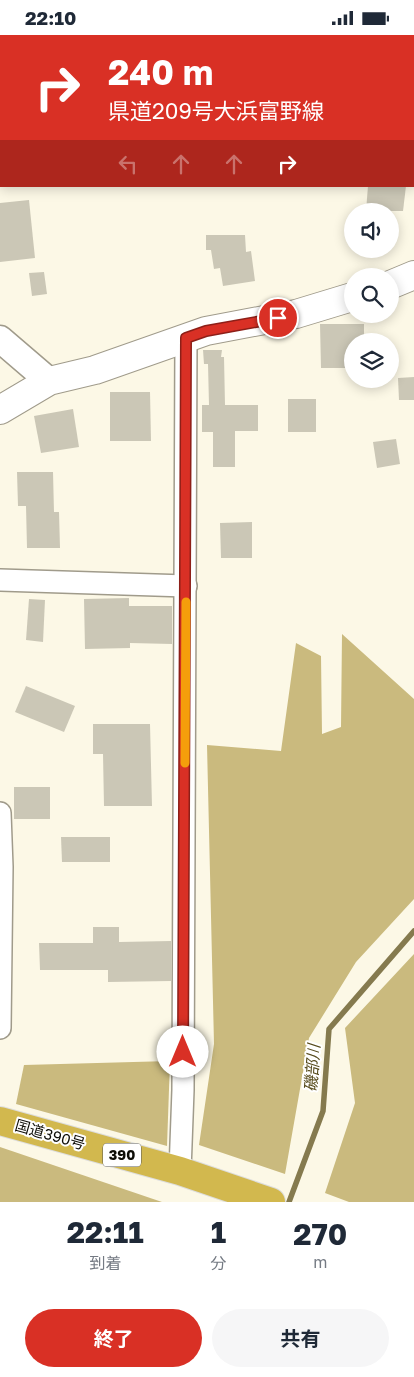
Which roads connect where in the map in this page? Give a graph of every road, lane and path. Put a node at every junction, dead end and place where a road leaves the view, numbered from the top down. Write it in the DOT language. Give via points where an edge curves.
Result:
graph roads {
  1 [pos="414,275"];
  2 [pos="399,281"];
  3 [pos="344,299"];
  4 [pos="186,338"];
  5 [pos="0,339"];
  6 [pos="49,381"];
  7 [pos="0,410"];
  8 [pos="0,580"];
  9 [pos="186,586"];
  10 [pos="0,813"];
  11 [pos="0,1028"];
  12 [pos="0,1121"];
  13 [pos="180,1171"];
  14 [pos="271,1202"];
  1 -- 2 [label="main road"];
  3 -- 4 [label="main road" via="296,314 206,331"];
  4 -- 6 [label="main road" via="96,370"];
  4 -- 9 [label="street"];
  5 -- 6 [label="street"];
  6 -- 7 [label="main road"];
  8 -- 9 [label="street"];
  9 -- 13 [label="street"];
  10 -- 11 [label="street"];
  12 -- 13 [label="highway, 国道390号 / 390"];
  13 -- 14 [label="highway, 国道390号 / 390"];
}
